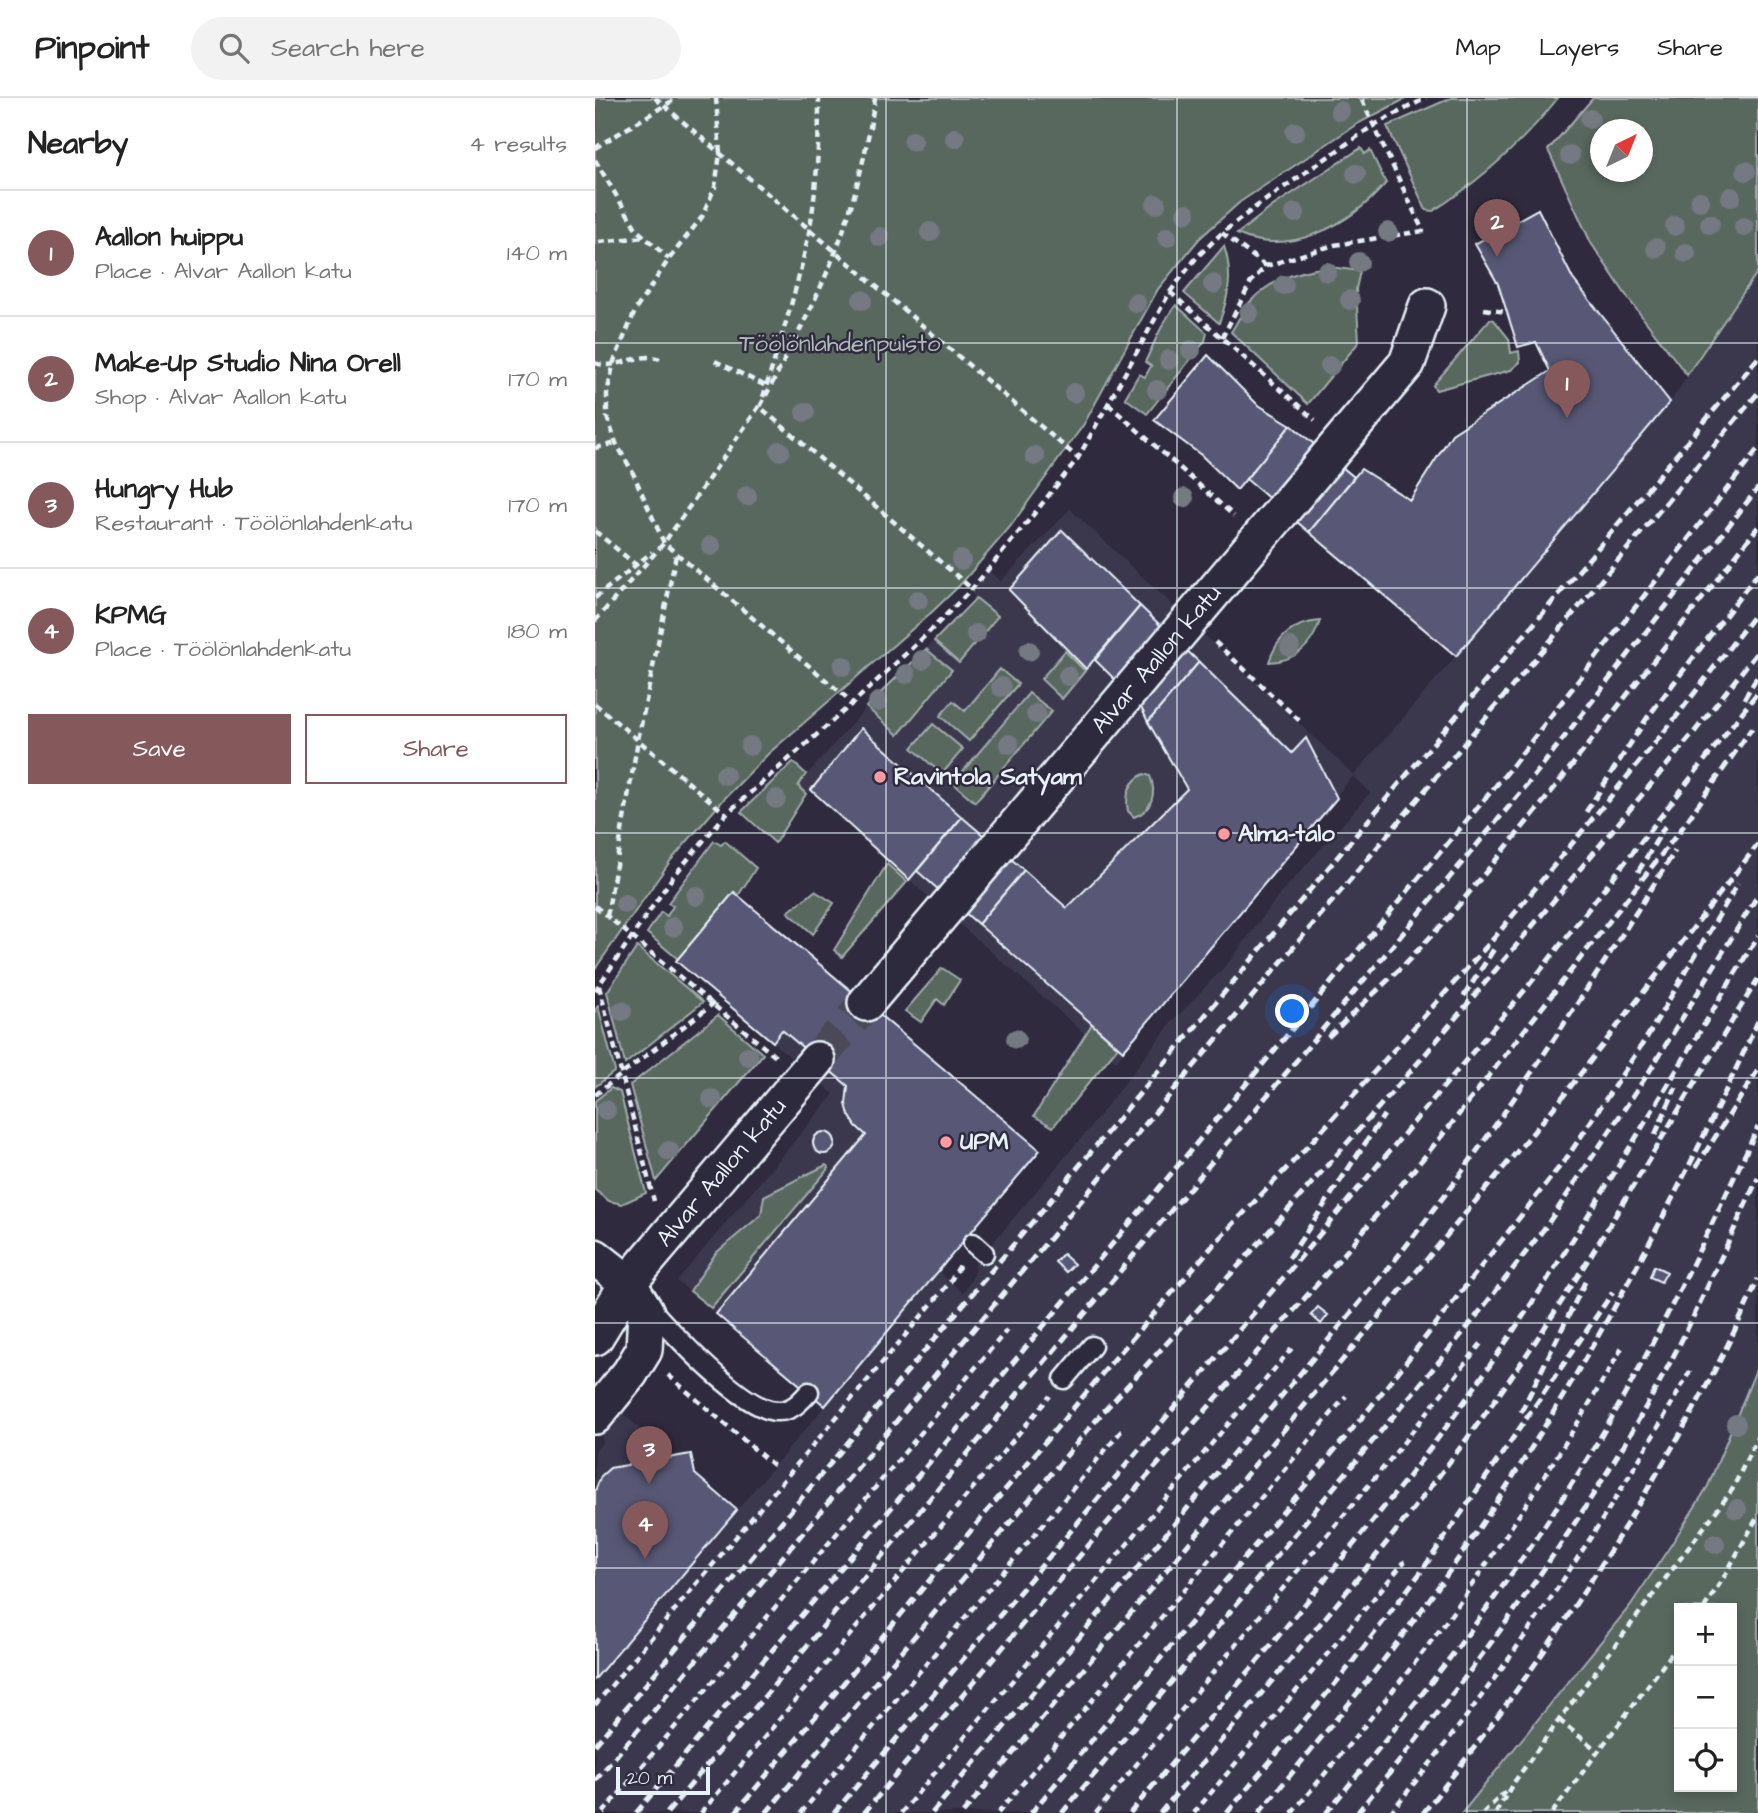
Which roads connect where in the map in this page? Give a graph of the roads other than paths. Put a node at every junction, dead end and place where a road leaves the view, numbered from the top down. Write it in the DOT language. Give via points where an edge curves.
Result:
graph roads {
  1 [pos="1427,306"];
  2 [pos="866,1003"];
  3 [pos="817,1060"];
  4 [pos="595,1257"];
  5 [pos="628,1283"];
  6 [pos="595,1337"];
  7 [pos="1092,1346"];
  8 [pos="1064,1380"];
  9 [pos="809,1392"];
  10 [pos="595,1416"];
  1 -- 2 [label="street, Alvar Aallon katu" via="1407,363"];
  3 -- 5 [label="street, Alvar Aallon katu"];
  4 -- 5 [label="street"];
  5 -- 6 [label="street, Alvar Aallon katu"];
  5 -- 9 [label="lane" via="688,1349 753,1403 778,1412 799,1404"];
  5 -- 10 [label="street" via="646,1312 644,1350"];
  7 -- 8 [label="lane"];
}
